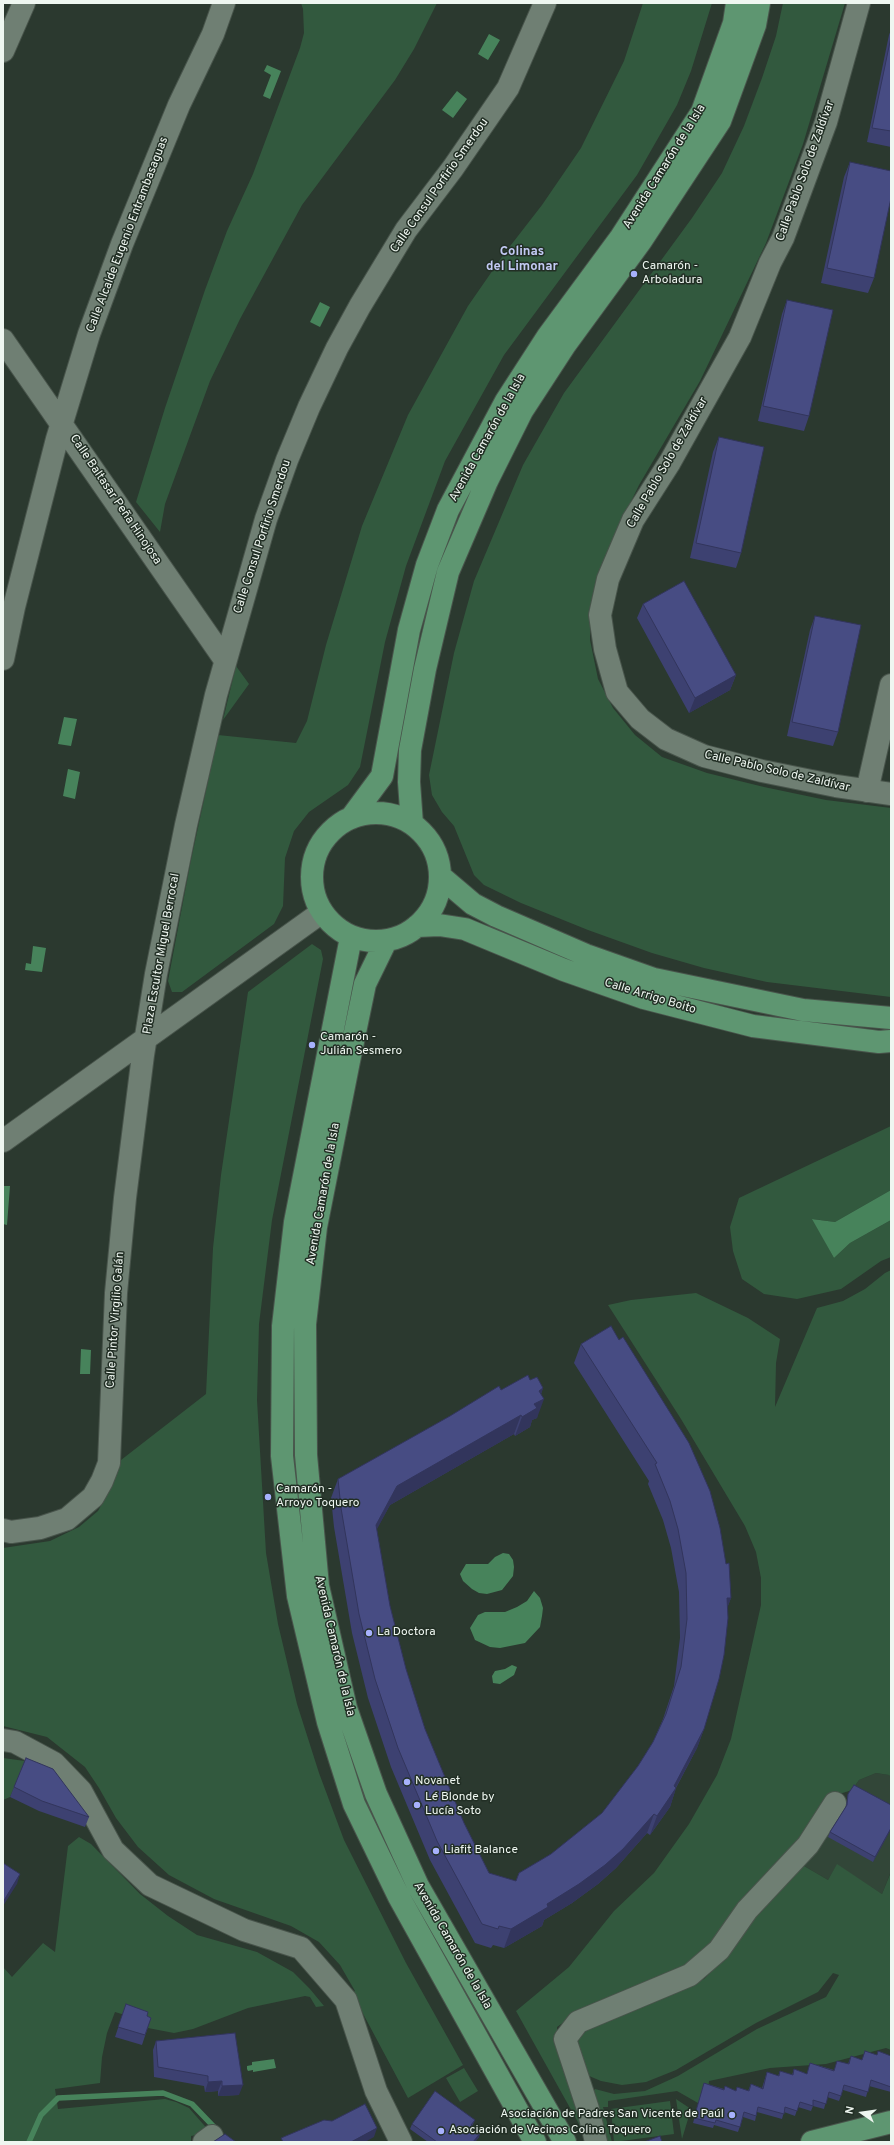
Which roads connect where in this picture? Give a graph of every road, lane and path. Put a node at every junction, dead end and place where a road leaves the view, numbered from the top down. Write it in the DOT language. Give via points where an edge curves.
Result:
graph roads {
  1 [pos="24,3"];
  2 [pos="224,3"];
  3 [pos="545,3"];
  4 [pos="737,3"];
  5 [pos="758,3"];
  6 [pos="859,3"];
  7 [pos="3,50"];
  8 [pos="3,340"];
  9 [pos="62,423"];
  10 [pos="3,658"];
  11 [pos="226,660"];
  12 [pos="891,685"];
  13 [pos="867,791"];
  14 [pos="891,794"];
  15 [pos="351,818"];
  16 [pos="412,824"];
  17 [pos="440,876"];
  18 [pos="322,912"];
  19 [pos="417,926"];
  20 [pos="351,937"];
  21 [pos="386,941"];
  22 [pos="891,1018"];
  23 [pos="146,1040"];
  24 [pos="891,1041"];
  25 [pos="3,1141"];
  26 [pos="3,1530"];
  27 [pos="3,1740"];
  28 [pos="835,1802"];
  29 [pos="891,2122"];
  30 [pos="393,2139"];
  31 [pos="535,2142"];
  32 [pos="565,2142"];
  33 [pos="596,2142"];
  34 [pos="812,2142"];
  1 -- 7 [label="street"];
  2 -- 9 [label="street, Calle Alcalde Eugenio Entrambasaguas" via="122,244 89,334"];
  3 -- 11 [label="street, Calle Consul Porfirio Smerdou" via="508,88 453,168 406,230 337,348 309,407 266,519"];
  4 -- 15 [label="main road, Avenida Camarón de la Isla" via="734,23 702,112 621,237 548,336 506,401 448,510 427,565 409,630 382,776"];
  5 -- 16 [label="main road, Avenida Camarón de la Isla" via="755,25 720,121 641,241 565,346 522,411 448,572 410,750"];
  6 -- 13 [label="street, Calle Pablo Solo de Zaldívar" via="826,122 783,238 740,337 670,462 633,520 608,580 600,615 605,650 617,692 640,719 666,739 704,756 762,771"];
  8 -- 9 [label="street, Calle Baltasar Peña Hinojosa"];
  9 -- 10 [label="street, Calle Alcalde Eugenio Entrambasaguas"];
  9 -- 11 [label="street, Calle Baltasar Peña Hinojosa"];
  11 -- 23 [label="street, Plaza Escultor Miguel Berrocal" via="186,825"];
  12 -- 13 [label="street"];
  13 -- 14 [label="street, Calle Pablo Solo de Zaldívar"];
  15 -- 16 [label="main road" via="372,813 393,815"];
  15 -- 18 [label="main road" via="333,830 319,848 312,869 313,892"];
  16 -- 17 [label="main road" via="427,838 436,856"];
  17 -- 19 [label="main road" via="434,904"];
  17 -- 22 [label="main road, Calle Arrigo Boito" via="473,904 496,916 586,955 654,979 804,1010"];
  18 -- 20 [label="main road" via="335,927"];
  18 -- 23 [label="street, Plaza Escultor Miguel Berrocal"];
  19 -- 21 [label="main road" via="402,936"];
  19 -- 24 [label="main road, Calle Arrigo Boito" via="439,925 465,929 564,970 644,998 753,1026"];
  20 -- 21 [label="main road" via="368,941"];
  20 -- 31 [label="main road, Avenida Camarón de la Isla" via="295,1222 283,1326 282,1456 298,1596 328,1722 354,1804 399,1897"];
  21 -- 32 [label="main road, Avenida Camarón de la Isla" via="365,984 348,1061 316,1227 304,1324 306,1455 318,1586 346,1708 376,1794 418,1886"];
  23 -- 25 [label="street"];
  23 -- 26 [label="street, Calle Pintor Virgilio Galán" via="125,1198 116,1293 109,1463 93,1497 67,1519 40,1528 11,1532"];
  27 -- 30 [label="street" via="15,1742 54,1762 81,1791 113,1850 150,1885 244,1930 301,1948 346,2000"];
  28 -- 33 [label="street" via="808,1845 747,1910 720,1950 690,1975 578,2022 565,2039"];
  29 -- 34 [label="main road"];
}
